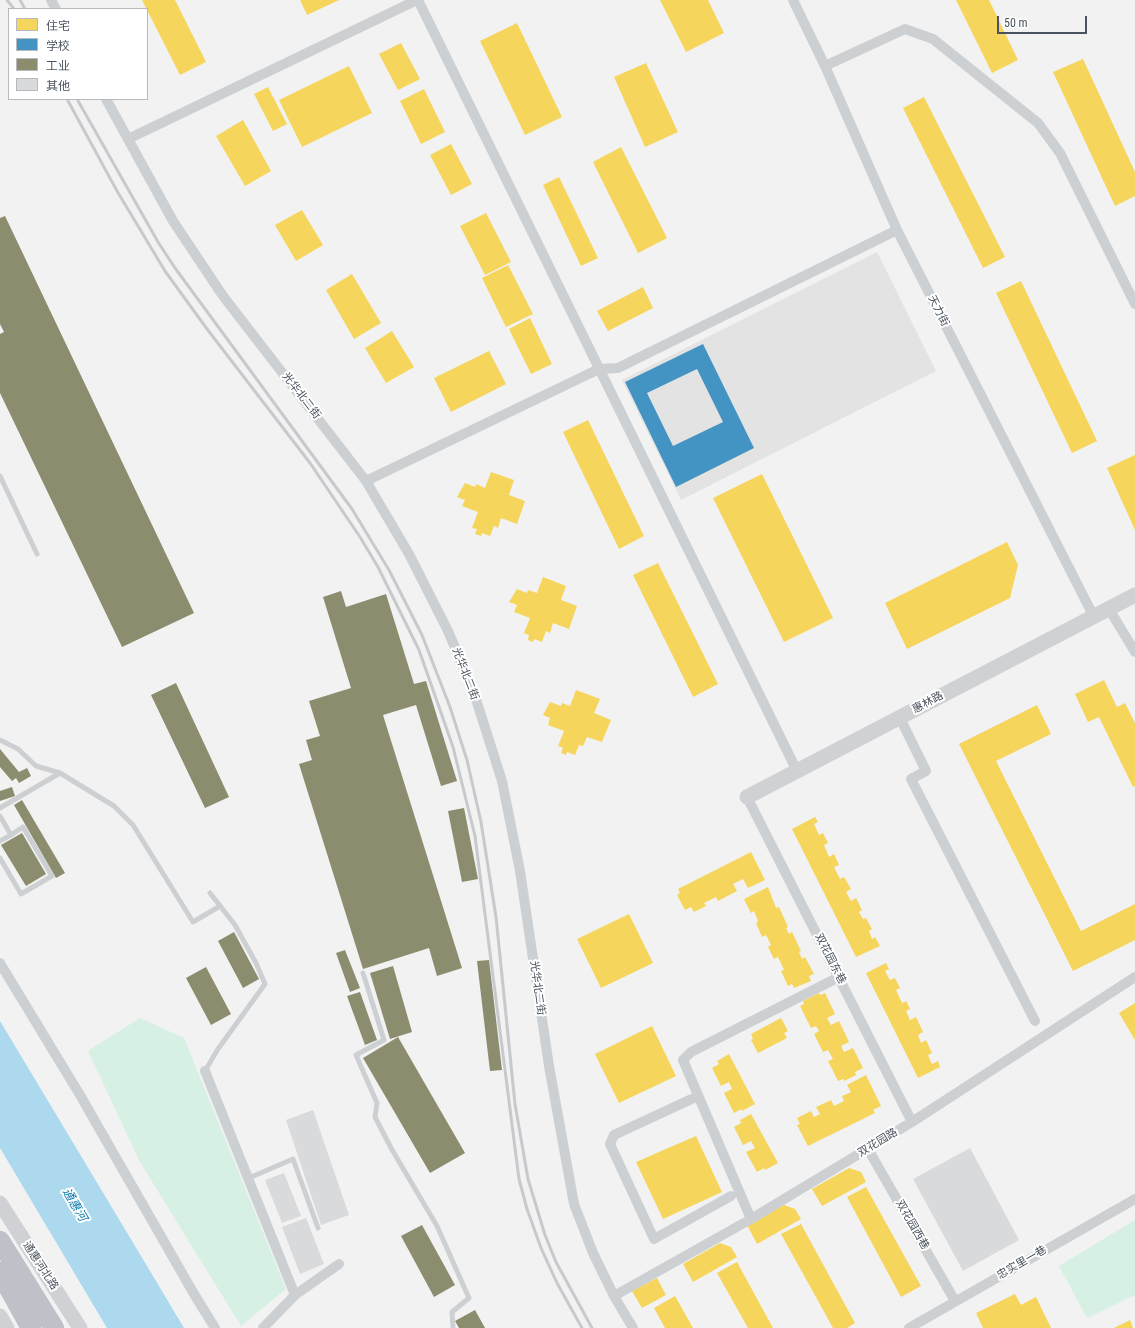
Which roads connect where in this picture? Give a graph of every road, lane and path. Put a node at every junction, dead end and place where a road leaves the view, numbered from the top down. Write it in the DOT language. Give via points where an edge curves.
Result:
graph roads {
  1 [pos="418,0"];
  2 [pos="793,0"];
  3 [pos="825,66"];
  4 [pos="107,100"];
  5 [pos="128,139"];
  6 [pos="897,230"];
  7 [pos="1135,304"];
  8 [pos="598,369"];
  9 [pos="0,476"];
  10 [pos="366,481"];
  11 [pos="37,554"];
  12 [pos="1135,595"];
  13 [pos="1109,609"];
  14 [pos="1094,617"];
  15 [pos="1135,652"];
  16 [pos="900,718"];
  17 [pos="0,740"];
  18 [pos="798,772"];
  19 [pos="60,773"];
  20 [pos="747,797"];
  21 [pos="0,808"];
  22 [pos="0,816"];
  23 [pos="11,835"];
  24 [pos="0,842"];
  25 [pos="0,858"];
  26 [pos="210,893"];
  27 [pos="220,906"];
  28 [pos="0,964"];
  29 [pos="363,973"];
  30 [pos="839,977"];
  31 [pos="1135,977"];
  32 [pos="1035,1021"];
  33 [pos="205,1071"];
  34 [pos="698,1096"];
  35 [pos="912,1122"];
  36 [pos="868,1149"];
  37 [pos="248,1178"];
  38 [pos="731,1196"];
  39 [pos="1135,1199"];
  40 [pos="0,1203"];
  41 [pos="751,1218"];
  42 [pos="318,1228"];
  43 [pos="0,1241"];
  44 [pos="339,1264"];
  45 [pos="0,1272"];
  46 [pos="20,1273"];
  47 [pos="296,1295"];
  48 [pos="614,1296"];
  49 [pos="955,1301"];
  50 [pos="0,1316"];
  51 [pos="7,1328"];
  52 [pos="31,1328"];
  53 [pos="50,1328"];
  54 [pos="54,1328"];
  55 [pos="80,1328"];
  56 [pos="216,1328"];
  57 [pos="263,1328"];
  58 [pos="453,1328"];
  59 [pos="633,1328"];
  60 [pos="909,1328"];
  1 -- 5 [label="street"];
  1 -- 8 [label="street"];
  2 -- 3 [label="street, 天力街"];
  3 -- 6 [label="street, 天力街"];
  3 -- 7 [label="street" via="905,29 933,39 1038,123 1060,153"];
  4 -- 5 [label="street, 光华北二街"];
  5 -- 10 [label="street, 光华北二街" via="173,221 223,296"];
  6 -- 8 [label="street" via="618,368"];
  6 -- 14 [label="street, 天力街"];
  8 -- 10 [label="street"];
  8 -- 18 [label="street"];
  9 -- 11 [label="lane"];
  10 -- 48 [label="street, 光华北二街" via="409,554 448,631 472,690 502,781 520,871 549,1066 574,1204 593,1253"];
  12 -- 13 [label="street, 惠林路"];
  13 -- 14 [label="street, 惠林路"];
  13 -- 15 [label="street"];
  14 -- 16 [label="street, 惠林路"];
  16 -- 18 [label="street, 惠林路"];
  16 -- 32 [label="street" via="926,771 911,779"];
  17 -- 19 [label="lane" via="18,749 36,766"];
  18 -- 20 [label="street, 惠林路"];
  19 -- 21 [label="lane"];
  19 -- 27 [label="lane" via="114,806 133,825 193,922"];
  20 -- 30 [label="street, 双花园东巷"];
  22 -- 23 [label="lane"];
  23 -- 24 [label="lane"];
  23 -- 25 [label="lane" via="23,827 52,876 21,894"];
  26 -- 27 [label="lane"];
  27 -- 33 [label="lane" via="256,963 265,984"];
  28 -- 56 [label="street"];
  29 -- 58 [label="lane" via="384,1040 356,1055 377,1104 375,1117 437,1226 469,1298 452,1312"];
  30 -- 34 [label="street" via="691,1052 683,1060"];
  30 -- 35 [label="street, 双花园东巷"];
  31 -- 35 [label="street, 双花园路"];
  33 -- 37 [label="street"];
  34 -- 38 [label="street" via="614,1135 610,1144 654,1239"];
  34 -- 41 [label="street"];
  35 -- 36 [label="street, 双花园路"];
  36 -- 41 [label="street, 双花园路"];
  36 -- 49 [label="street, 双花园西巷"];
  37 -- 42 [label="lane" via="293,1158"];
  37 -- 47 [label="street"];
  39 -- 49 [label="street, 忠实里一巷"];
  40 -- 55 [label="street, 通惠河北路"];
  41 -- 48 [label="street, 双花园路"];
  43 -- 46 [label="highway, 通惠河北路"];
  44 -- 47 [label="street"];
  45 -- 52 [label="highway"];
  46 -- 53 [label="highway"];
  46 -- 54 [label="highway, 通惠河北路"];
  47 -- 57 [label="street"];
  48 -- 59 [label="street, 光华北二街"];
  49 -- 60 [label="street, 忠实里一巷"];
  50 -- 51 [label="street"];
}
